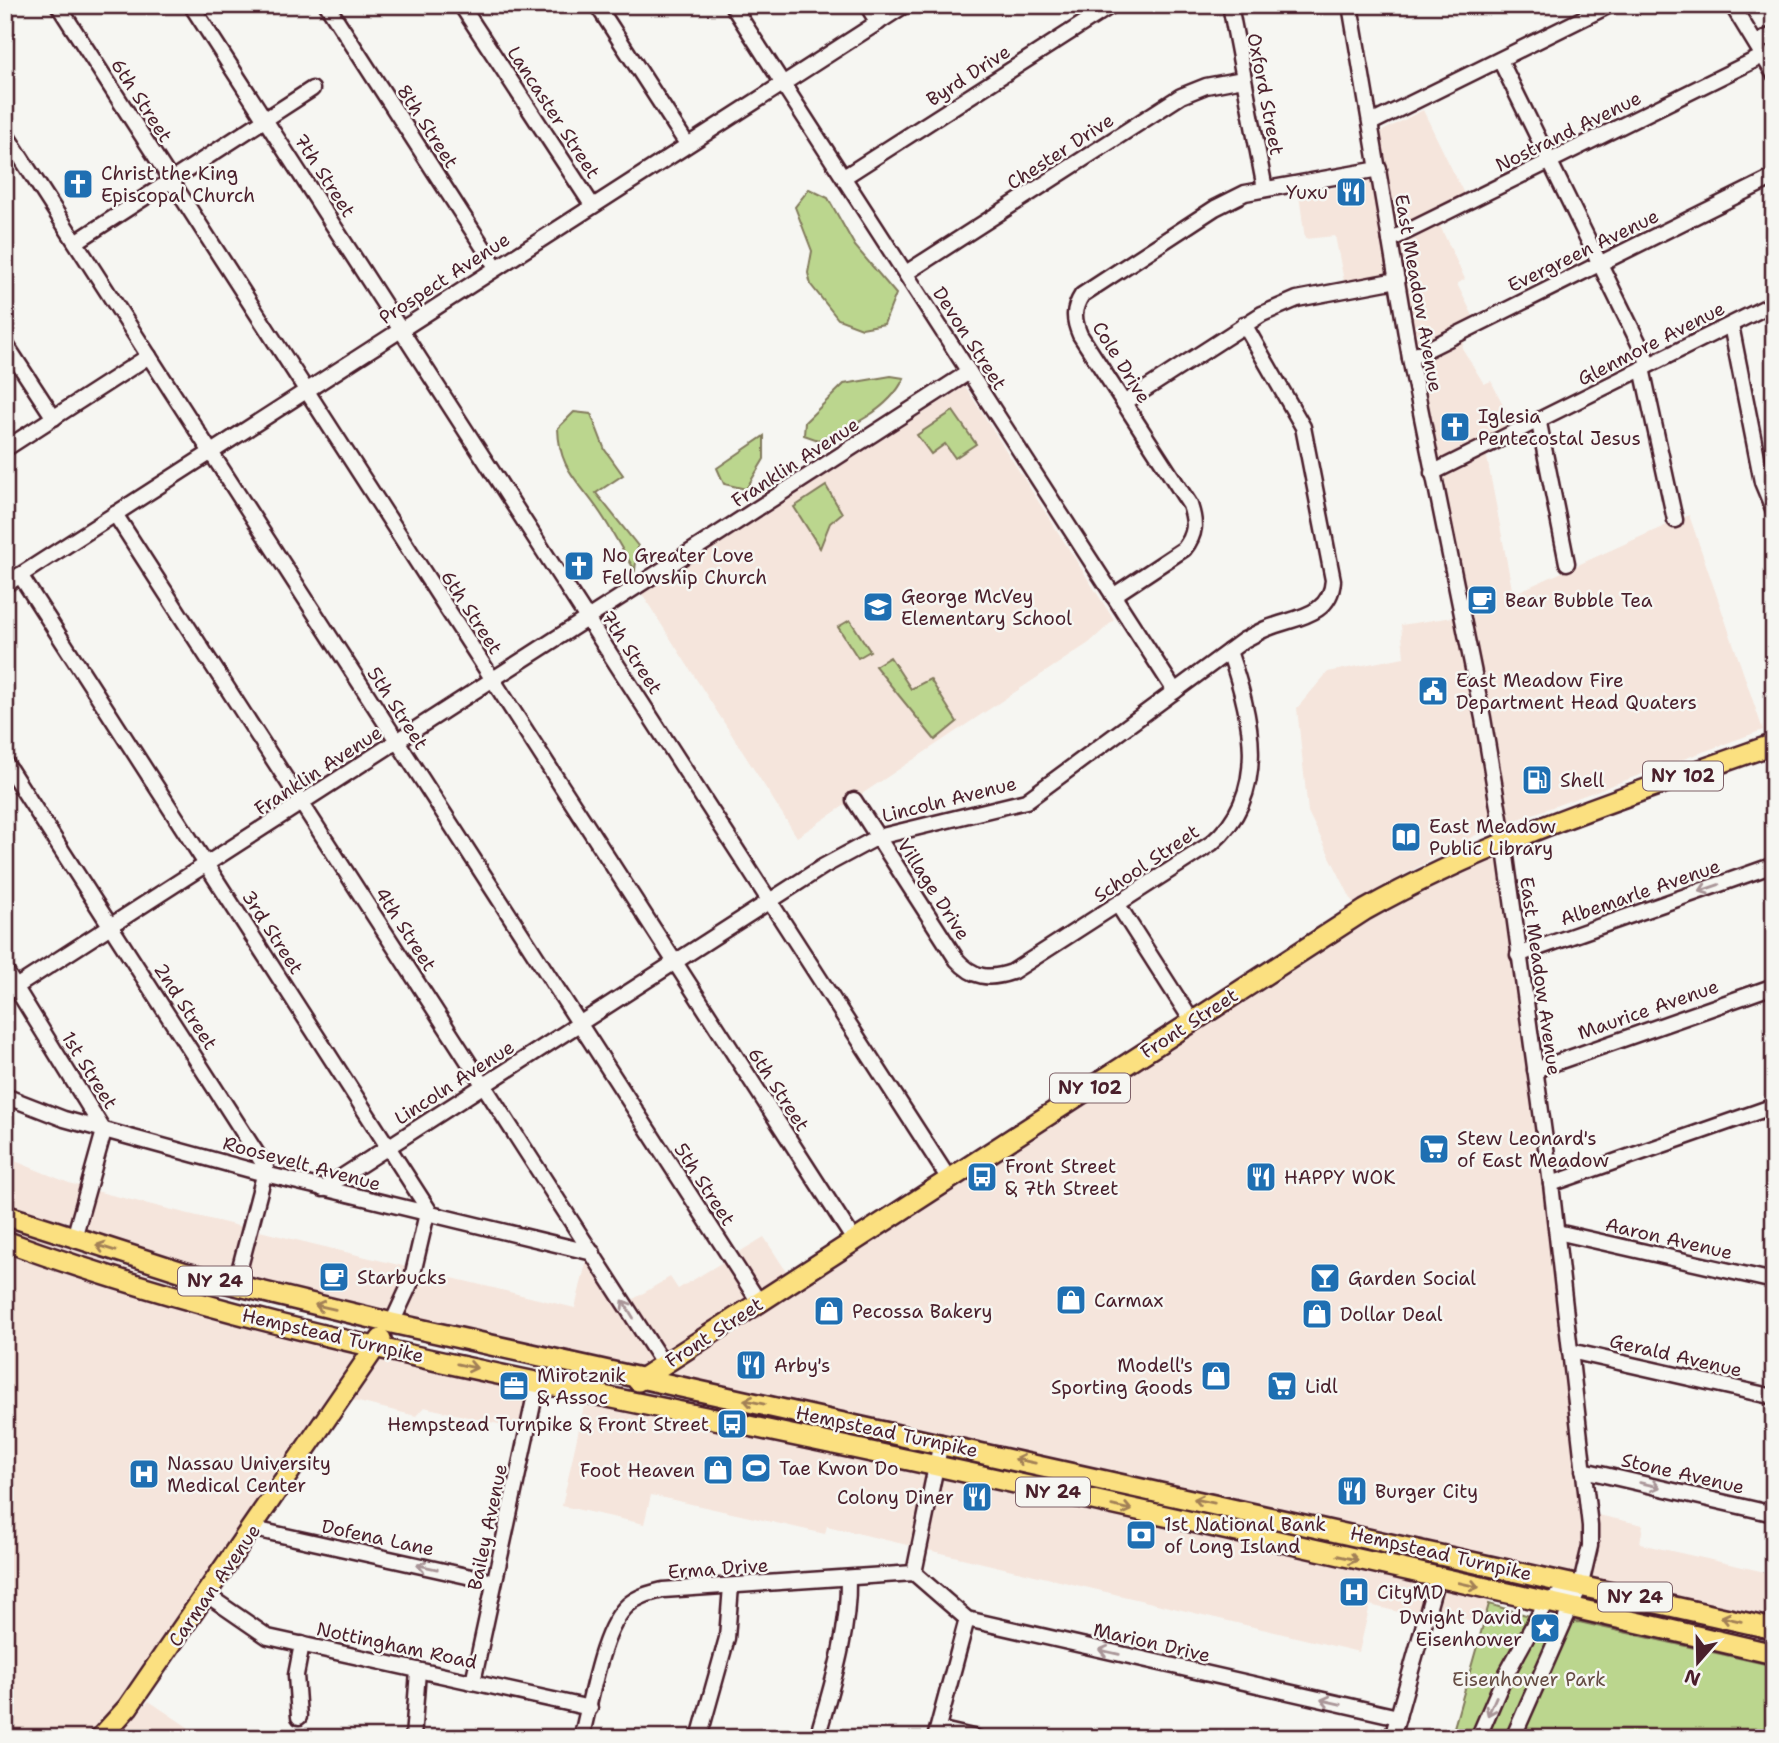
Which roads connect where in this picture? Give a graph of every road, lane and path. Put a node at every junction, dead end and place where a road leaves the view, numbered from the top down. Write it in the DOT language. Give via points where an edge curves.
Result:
graph roads {
  1 [pos="58,5"];
  2 [pos="191,5"];
  3 [pos="327,5"];
  4 [pos="461,5"];
  5 [pos="597,5"];
  6 [pos="732,5"];
  7 [pos="867,5"];
  8 [pos="905,5"];
  9 [pos="1112,5"];
  10 [pos="1230,5"];
  11 [pos="1350,5"];
  12 [pos="1610,5"];
  13 [pos="1732,5"];
  14 [pos="878,23"];
  15 [pos="1774,34"];
  16 [pos="1760,50"];
  17 [pos="1500,60"];
  18 [pos="1774,74"];
  19 [pos="1244,79"];
  20 [pos="782,83"];
  21 [pos="312,89"];
  22 [pos="266,120"];
  23 [pos="1371,123"];
  24 [pos="5,133"];
  25 [pos="687,144"];
  26 [pos="1549,162"];
  27 [pos="1378,169"];
  28 [pos="844,177"];
  29 [pos="1774,177"];
  30 [pos="171,181"];
  31 [pos="1265,189"];
  32 [pos="592,205"];
  33 [pos="1390,240"];
  34 [pos="76,242"];
  35 [pos="1600,263"];
  36 [pos="496,267"];
  37 [pos="906,273"];
  38 [pos="1397,280"];
  39 [pos="1774,303"];
  40 [pos="1244,324"];
  41 [pos="1731,325"];
  42 [pos="401,329"];
  43 [pos="5,343"];
  44 [pos="149,356"];
  45 [pos="1410,358"];
  46 [pos="1646,366"];
  47 [pos="969,372"];
  48 [pos="306,390"];
  49 [pos="1124,403"];
  50 [pos="54,418"];
  51 [pos="1539,422"];
  52 [pos="5,449"];
  53 [pos="211,452"];
  54 [pos="1432,473"];
  55 [pos="1774,511"];
  56 [pos="115,514"];
  57 [pos="1675,520"];
  58 [pos="1567,563"];
  59 [pos="20,575"];
  60 [pos="5,585"];
  61 [pos="1113,596"];
  62 [pos="588,618"];
  63 [pos="1229,651"];
  64 [pos="493,680"];
  65 [pos="1175,691"];
  66 [pos="397,742"];
  67 [pos="1774,744"];
  68 [pos="5,762"];
  69 [pos="854,800"];
  70 [pos="302,804"];
  71 [pos="878,837"];
  72 [pos="1504,842"];
  73 [pos="207,865"];
  74 [pos="1774,865"];
  75 [pos="770,901"];
  76 [pos="1118,905"];
  77 [pos="111,926"];
  78 [pos="1518,955"];
  79 [pos="675,962"];
  80 [pos="5,970"];
  81 [pos="997,977"];
  82 [pos="1774,986"];
  83 [pos="11,990"];
  84 [pos="1192,1021"];
  85 [pos="579,1024"];
  86 [pos="1535,1070"];
  87 [pos="484,1085"];
  88 [pos="5,1096"];
  89 [pos="1774,1106"];
  90 [pos="104,1131"];
  91 [pos="388,1147"];
  92 [pos="265,1174"];
  93 [pos="949,1179"];
  94 [pos="1550,1184"];
  95 [pos="323,1189"];
  96 [pos="5,1215"];
  97 [pos="427,1216"];
  98 [pos="1557,1232"];
  99 [pos="74,1238"];
  100 [pos="854,1240"];
  101 [pos="5,1241"];
  102 [pos="593,1253"];
  103 [pos="1774,1281"];
  104 [pos="235,1286"];
  105 [pos="759,1302"];
  106 [pos="392,1323"];
  107 [pos="376,1346"];
  108 [pos="1570,1351"];
  109 [pos="664,1364"];
  110 [pos="643,1378"];
  111 [pos="538,1381"];
  112 [pos="614,1397"];
  113 [pos="1774,1397"];
  114 [pos="941,1442"];
  115 [pos="936,1466"];
  116 [pos="1583,1470"];
  117 [pos="1774,1514"];
  118 [pos="254,1529"];
  119 [pos="914,1573"];
  120 [pos="1437,1578"];
  121 [pos="848,1579"];
  122 [pos="494,1582"];
  123 [pos="1581,1584"];
  124 [pos="731,1586"];
  125 [pos="207,1595"];
  126 [pos="1546,1602"];
  127 [pos="1569,1607"];
  128 [pos="967,1619"];
  129 [pos="1774,1629"];
  130 [pos="302,1644"];
  131 [pos="1774,1654"];
  132 [pos="418,1671"];
  133 [pos="473,1682"];
  134 [pos="590,1708"];
  135 [pos="299,1717"];
  136 [pos="1398,1717"];
  137 [pos="936,1733"];
  138 [pos="100,1738"];
  139 [pos="413,1738"];
  140 [pos="581,1738"];
  141 [pos="699,1738"];
  142 [pos="817,1738"];
  143 [pos="977,1738"];
  144 [pos="1392,1738"];
  145 [pos="1478,1738"];
  146 [pos="1513,1738"];
  1 -- 30 [label="street, 6th Street"];
  2 -- 22 [label="street, 7th Street"];
  3 -- 36 [label="street, 8th Street"];
  4 -- 32 [label="street, Lancaster Street"];
  5 -- 25 [label="street"];
  6 -- 20 [label="street, Devon Street"];
  7 -- 14 [label="street"];
  8 -- 14 [label="street, Prospect Avenue"];
  9 -- 28 [label="street, Byrd Drive"];
  10 -- 19 [label="street, Oxford Street"];
  11 -- 23 [label="street, East Meadow Avenue"];
  12 -- 17 [label="street"];
  13 -- 16 [label="street"];
  14 -- 20 [label="street, Prospect Avenue"];
  15 -- 16 [label="street, Nostrand Avenue"];
  16 -- 18 [label="street"];
  16 -- 26 [label="street, Nostrand Avenue"];
  17 -- 23 [label="street"];
  17 -- 26 [label="street"];
  19 -- 31 [label="street, Oxford Street"];
  19 -- 37 [label="street, Chester Drive" via="1181,96"];
  20 -- 25 [label="street, Prospect Avenue"];
  20 -- 28 [label="street, Devon Street"];
  21 -- 22 [label="street"];
  22 -- 30 [label="street"];
  22 -- 42 [label="street, 7th Street"];
  23 -- 27 [label="street, East Meadow Avenue"];
  24 -- 34 [label="street, 5th Street"];
  25 -- 32 [label="street, Prospect Avenue"];
  26 -- 33 [label="street, Nostrand Avenue"];
  26 -- 35 [label="street"];
  27 -- 31 [label="street, Cole Drive"];
  27 -- 33 [label="street, East Meadow Avenue"];
  28 -- 37 [label="street, Devon Street"];
  29 -- 35 [label="street, Evergreen Avenue"];
  30 -- 34 [label="street"];
  30 -- 48 [label="street, 6th Street"];
  31 -- 49 [label="street, Cole Drive" via="1215,208 1082,295 1075,306 1077,327"];
  32 -- 36 [label="street, Prospect Avenue"];
  33 -- 38 [label="street, East Meadow Avenue"];
  34 -- 44 [label="street, 5th Street"];
  35 -- 45 [label="street, Evergreen Avenue"];
  35 -- 46 [label="street"];
  36 -- 42 [label="street, Prospect Avenue"];
  37 -- 47 [label="street, Devon Street"];
  38 -- 40 [label="street" via="1297,299"];
  38 -- 45 [label="street, East Meadow Avenue"];
  39 -- 41 [label="street, Glenmore Avenue"];
  40 -- 49 [label="street"];
  40 -- 63 [label="street, Lincoln Avenue" via="1303,427 1333,580 1325,604 1314,613 1268,628"];
  41 -- 46 [label="street, Glenmore Avenue"];
  41 -- 55 [label="street" via="1762,482"];
  42 -- 48 [label="street, Prospect Avenue"];
  42 -- 62 [label="street, 7th Street"];
  43 -- 50 [label="street"];
  44 -- 50 [label="street"];
  44 -- 53 [label="street, 5th Street"];
  45 -- 54 [label="street, East Meadow Avenue"];
  46 -- 51 [label="street, Glenmore Avenue"];
  46 -- 57 [label="street"];
  47 -- 61 [label="street, Devon Street"];
  47 -- 62 [label="street, Franklin Avenue"];
  48 -- 53 [label="street, Prospect Avenue"];
  48 -- 64 [label="street, 6th Street"];
  49 -- 61 [label="street, Cole Drive" via="1190,505 1195,526 1184,549"];
  50 -- 52 [label="street"];
  51 -- 54 [label="street, Glenmore Avenue"];
  51 -- 58 [label="street"];
  53 -- 56 [label="street, Prospect Avenue"];
  53 -- 66 [label="street, 5th Street"];
  54 -- 72 [label="street, East Meadow Avenue"];
  56 -- 59 [label="street, Prospect Avenue"];
  56 -- 70 [label="street, 4th Street"];
  59 -- 60 [label="street, Prospect Avenue"];
  59 -- 73 [label="street, 3rd Street"];
  61 -- 65 [label="street, Devon Street"];
  62 -- 64 [label="street, Franklin Avenue"];
  62 -- 75 [label="street, 7th Street"];
  63 -- 65 [label="street, Lincoln Avenue"];
  63 -- 76 [label="street, School Street" via="1253,747 1244,798 1232,821 1212,843"];
  64 -- 66 [label="street, Franklin Avenue"];
  64 -- 79 [label="street, 6th Street"];
  65 -- 71 [label="street, Lincoln Avenue" via="1026,801"];
  66 -- 70 [label="street, Franklin Avenue"];
  66 -- 85 [label="street, 5th Street"];
  67 -- 72 [label="main road, Front Street / NY 102"];
  68 -- 77 [label="street, 2nd Street"];
  69 -- 71 [label="street, Village Drive"];
  70 -- 73 [label="street, Franklin Avenue"];
  70 -- 87 [label="street, 4th Street"];
  71 -- 75 [label="street, Lincoln Avenue"];
  71 -- 81 [label="street, Village Drive" via="957,960 980,977"];
  72 -- 78 [label="street, East Meadow Avenue"];
  72 -- 84 [label="main road, Front Street / NY 102" via="1423,877"];
  73 -- 77 [label="street, Franklin Avenue"];
  73 -- 91 [label="street, 3rd Street"];
  74 -- 78 [label="street, Albemarle Avenue, one-way"];
  75 -- 79 [label="street, Lincoln Avenue"];
  75 -- 93 [label="street, 7th Street"];
  76 -- 81 [label="street, School Street" via="1030,962"];
  76 -- 84 [label="street"];
  77 -- 83 [label="street, Franklin Avenue"];
  77 -- 92 [label="street, 2nd Street" via="267,1168"];
  78 -- 86 [label="street, East Meadow Avenue"];
  79 -- 85 [label="street, Lincoln Avenue"];
  79 -- 100 [label="street, 6th Street"];
  80 -- 83 [label="street, 1st Street"];
  82 -- 86 [label="street, Maurice Avenue"];
  83 -- 90 [label="street, 1st Street"];
  84 -- 93 [label="main road, Front Street / NY 102"];
  85 -- 87 [label="street, Lincoln Avenue"];
  85 -- 105 [label="street, 5th Street"];
  86 -- 94 [label="street, East Meadow Avenue"];
  87 -- 91 [label="street, Lincoln Avenue"];
  87 -- 102 [label="street, 4th Street"];
  88 -- 90 [label="street, Roosevelt Avenue"];
  89 -- 94 [label="street"];
  90 -- 92 [label="street, Roosevelt Avenue"];
  90 -- 99 [label="street, 1st Street"];
  91 -- 95 [label="street, Lincoln Avenue"];
  91 -- 97 [label="street, 3rd Street" via="428,1209"];
  92 -- 95 [label="street, Roosevelt Avenue"];
  92 -- 104 [label="street"];
  93 -- 100 [label="main road, Front Street / NY 102"];
  94 -- 98 [label="street, East Meadow Avenue"];
  95 -- 97 [label="street, Roosevelt Avenue"];
  96 -- 99 [label="main road, Hempstead Turnpike / NY 24"];
  97 -- 102 [label="street, Roosevelt Avenue"];
  97 -- 106 [label="street" via="411,1282"];
  98 -- 103 [label="street, Aaron Avenue"];
  98 -- 108 [label="street, East Meadow Avenue"];
  104 -- 99 [label="main road, Hempstead Turnpike / NY 24, one-way"];
  100 -- 105 [label="main road, Front Street / NY 102"];
  101 -- 107 [label="main road, Hempstead Turnpike / NY 24" via="186,1298"];
  109 -- 102 [label="street, 4th Street, one-way"];
  106 -- 104 [label="main road, Hempstead Turnpike / NY 24, one-way"];
  105 -- 109 [label="main road, Front Street / NY 102"];
  106 -- 107 [label="main road, Carman Avenue"];
  106 -- 110 [label="main road, Hempstead Turnpike / NY 24"];
  107 -- 111 [label="main road, Hempstead Turnpike / NY 24, one-way"];
  107 -- 118 [label="main road, Carman Avenue"];
  108 -- 113 [label="street, Gerald Avenue"];
  108 -- 116 [label="street, East Meadow Avenue"];
  109 -- 110 [label="main road, Front Street / NY 102"];
  110 -- 112 [label="main road, Front Street"];
  114 -- 110 [label="main road, Hempstead Turnpike / NY 24, one-way"];
  111 -- 112 [label="main road, Hempstead Turnpike / NY 24"];
  111 -- 122 [label="street, Bailey Avenue"];
  112 -- 115 [label="main road, Hempstead Turnpike / NY 24"];
  114 -- 115 [label="street"];
  123 -- 114 [label="main road, Hempstead Turnpike / NY 24, one-way"];
  115 -- 119 [label="street"];
  115 -- 120 [label="main road, Hempstead Turnpike / NY 24, one-way"];
  116 -- 117 [label="street, Stone Avenue, one-way"];
  116 -- 123 [label="street, East Meadow Avenue" via="1591,1538"];
  122 -- 118 [label="street, Dofena Lane, one-way"];
  118 -- 125 [label="main road, Carman Avenue"];
  119 -- 121 [label="street, Erma Drive"];
  119 -- 128 [label="street, Marion Drive"];
  120 -- 126 [label="main road, Hempstead Turnpike / NY 24, one-way"];
  120 -- 136 [label="street"];
  121 -- 124 [label="street, Erma Drive"];
  121 -- 142 [label="street" via="849,1613"];
  122 -- 133 [label="street, Bailey Avenue"];
  123 -- 126 [label="street"];
  123 -- 127 [label="street, East Meadow Avenue"];
  129 -- 123 [label="main road, Hempstead Turnpike / NY 24, one-way"];
  124 -- 134 [label="street, Erma Drive" via="663,1590 631,1602 614,1623"];
  124 -- 141 [label="street" via="727,1638"];
  125 -- 130 [label="street, Nottingham Road" via="268,1637"];
  125 -- 138 [label="main road, Carman Avenue" via="128,1707"];
  126 -- 127 [label="main road, Hempstead Turnpike / NY 24"];
  126 -- 145 [label="street, one-way" via="1503,1680"];
  127 -- 131 [label="main road, Hempstead Turnpike / NY 24"];
  127 -- 146 [label="street, East Meadow Avenue"];
  136 -- 128 [label="street, Marion Drive, one-way"];
  128 -- 137 [label="street"];
  130 -- 132 [label="street, Nottingham Road"];
  130 -- 135 [label="street" via="296,1675"];
  132 -- 133 [label="street, Nottingham Road"];
  132 -- 139 [label="street"];
  133 -- 134 [label="street, Nottingham Road"];
  134 -- 140 [label="street, Erma Drive"];
  136 -- 144 [label="street"];
  137 -- 143 [label="street"];
}
